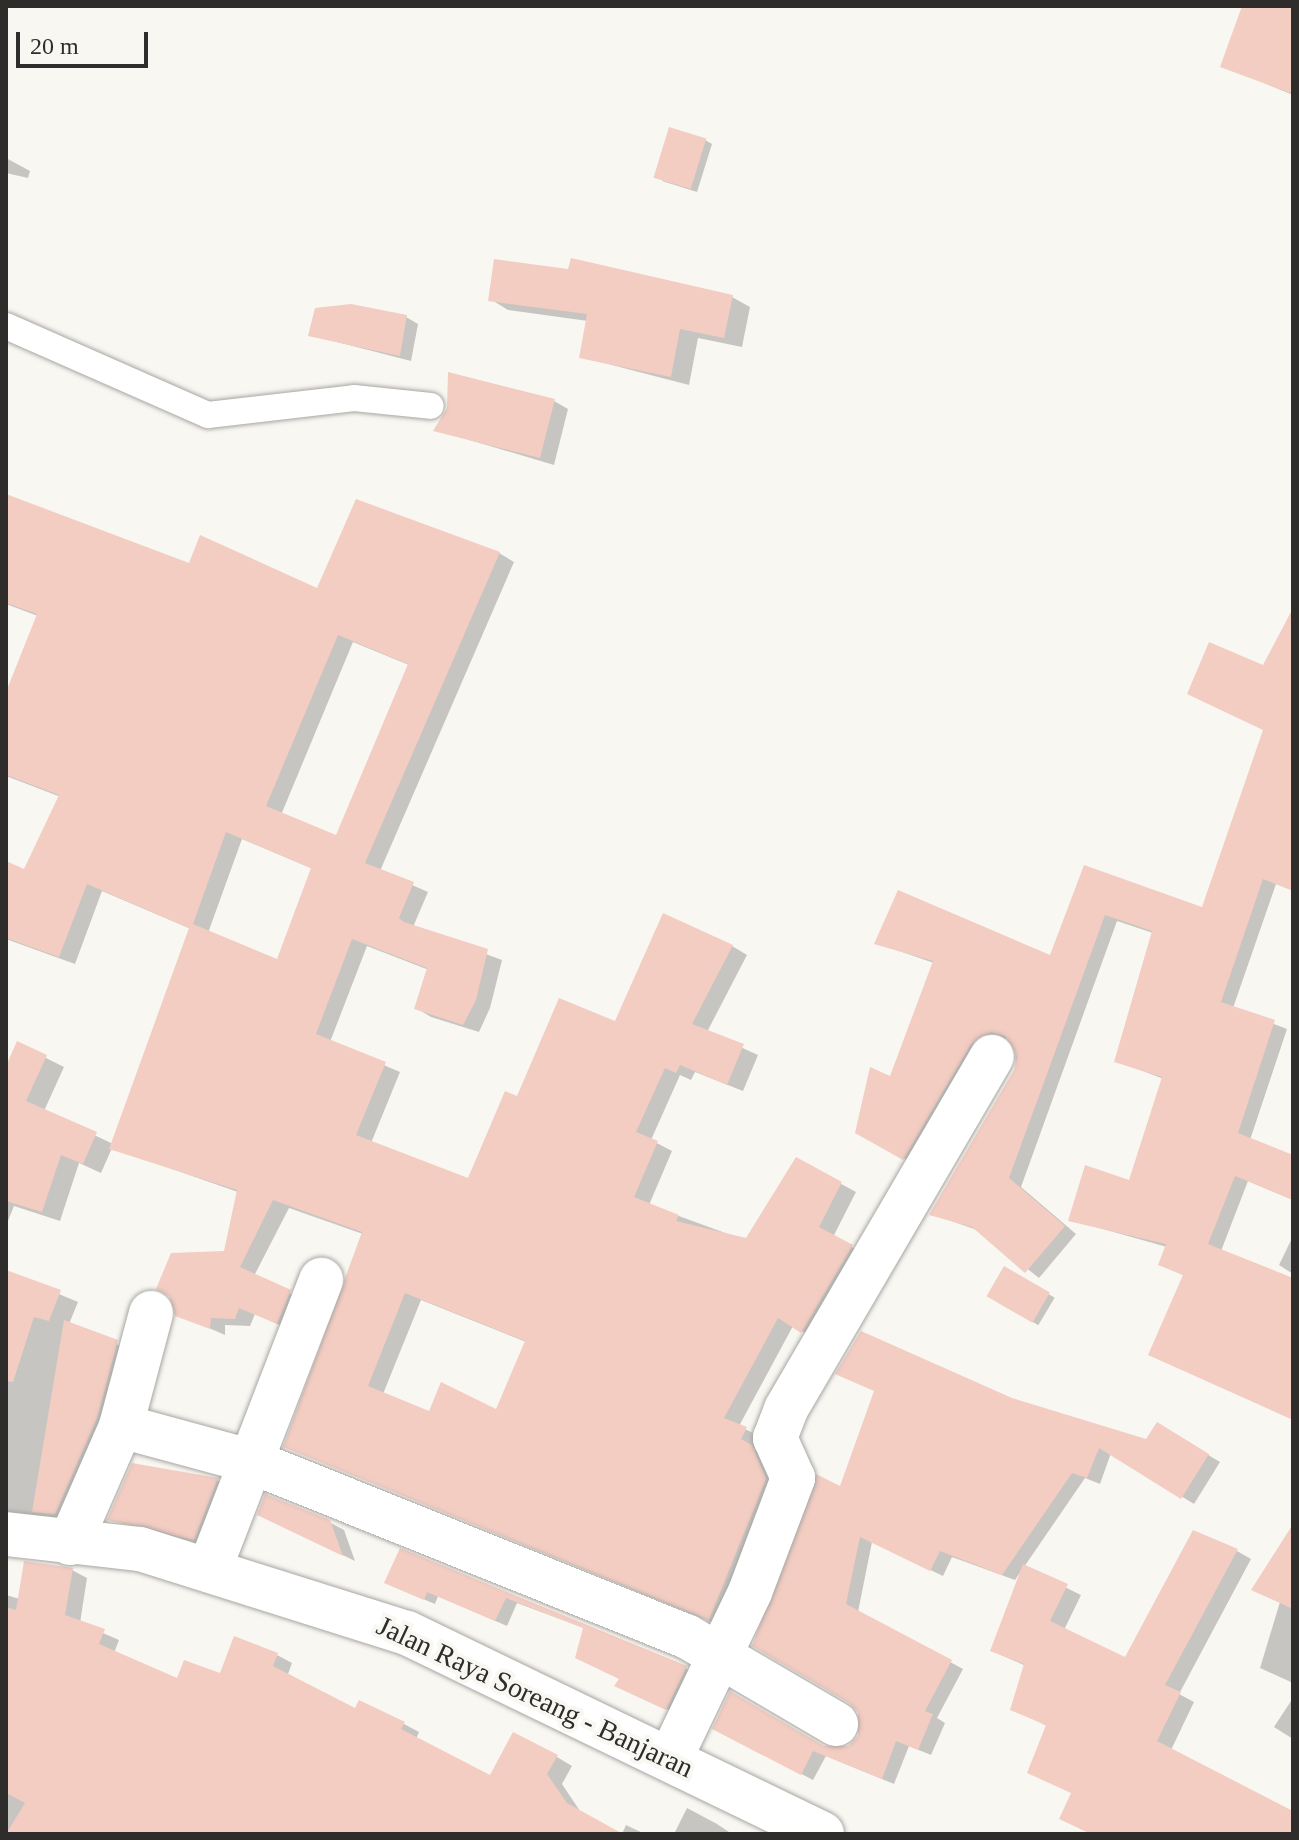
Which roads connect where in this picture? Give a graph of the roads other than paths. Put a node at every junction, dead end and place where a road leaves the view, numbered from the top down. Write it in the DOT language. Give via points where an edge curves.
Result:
graph roads {
  1 [pos="6,326"];
  2 [pos="431,406"];
  3 [pos="992,1057"];
  4 [pos="321,1280"];
  5 [pos="151,1313"];
  6 [pos="121,1426"];
  7 [pos="250,1461"];
  8 [pos="6,1534"];
  9 [pos="70,1543"];
  10 [pos="210,1568"];
  11 [pos="718,1658"];
  12 [pos="836,1724"];
  13 [pos="671,1757"];
  14 [pos="822,1834"];
  1 -- 2 [label="lane" via="208,415 354,398"];
  3 -- 11 [label="street" via="786,1409 775,1438 793,1478"];
  4 -- 7 [label="street"];
  5 -- 6 [label="street"];
  6 -- 7 [label="street"];
  6 -- 9 [label="street"];
  7 -- 10 [label="street"];
  7 -- 11 [label="street" via="686,1636"];
  8 -- 9 [label="street, Jalan Raya Soreang - Banjaran"];
  9 -- 10 [label="street, Jalan Raya Soreang - Banjaran" via="140,1549"];
  10 -- 13 [label="street, Jalan Raya Soreang - Banjaran" via="407,1633"];
  11 -- 12 [label="street"];
  11 -- 13 [label="street"];
  13 -- 14 [label="street, Jalan Raya Soreang - Banjaran"];
}
